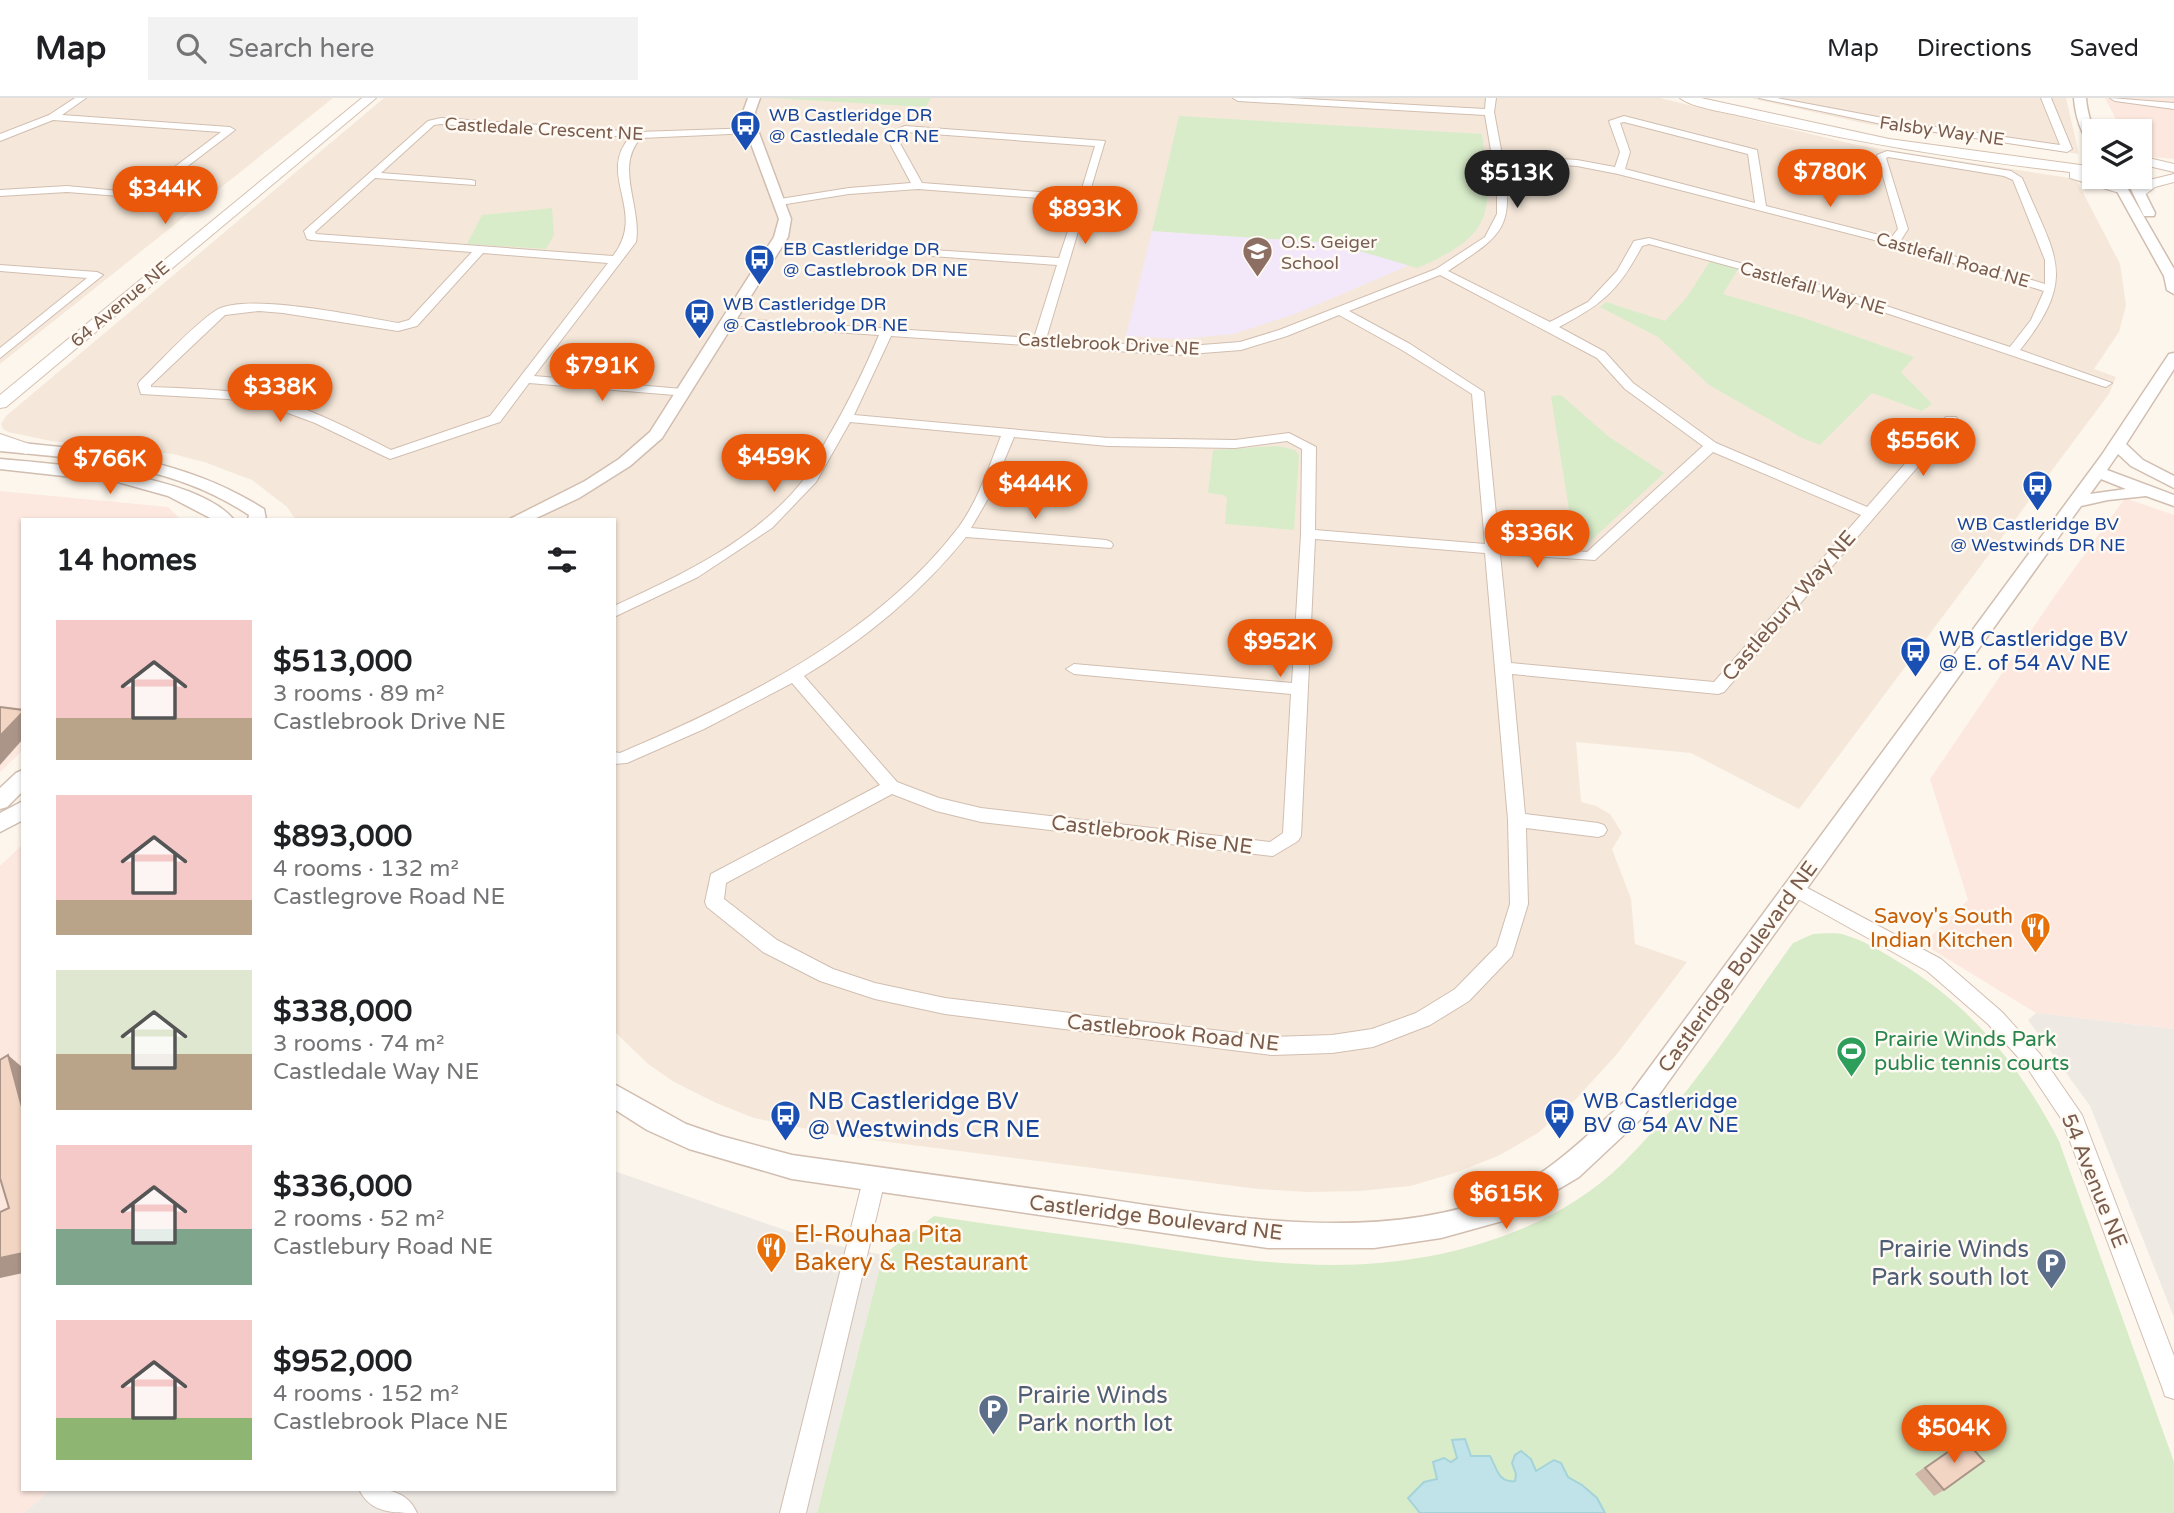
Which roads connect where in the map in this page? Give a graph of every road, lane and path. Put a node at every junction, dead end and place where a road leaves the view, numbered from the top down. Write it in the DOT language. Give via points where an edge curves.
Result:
graph roads {
  1 [pos="81,98"];
  2 [pos="351,98"];
  3 [pos="370,98"];
  4 [pos="754,98"];
  5 [pos="1238,98"];
  6 [pos="1491,98"];
  7 [pos="1686,98"];
  8 [pos="1716,98"];
  9 [pos="1764,98"];
  10 [pos="2046,98"];
  11 [pos="2080,98"];
  12 [pos="2086,98"];
  13 [pos="2115,98"];
  14 [pos="1271,99"];
  15 [pos="1377,102"];
  16 [pos="2174,106"];
  17 [pos="1489,112"];
  18 [pos="51,117"];
  19 [pos="2084,119"];
  20 [pos="2097,119"];
  21 [pos="752,130"];
  22 [pos="638,135"];
  23 [pos="0,138"];
  24 [pos="1496,158"];
  25 [pos="2082,161"];
  26 [pos="2152,163"];
  27 [pos="2038,165"];
  28 [pos="2152,168"];
  29 [pos="2174,169"];
  30 [pos="2082,170"];
  31 [pos="1619,171"];
  32 [pos="373,175"];
  33 [pos="2082,175"];
  34 [pos="2152,176"];
  35 [pos="2174,178"];
  36 [pos="471,183"];
  37 [pos="918,186"];
  38 [pos="2121,189"];
  39 [pos="2140,189"];
  40 [pos="0,193"];
  41 [pos="2142,193"];
  42 [pos="1083,198"];
  43 [pos="780,202"];
  44 [pos="1761,207"];
  45 [pos="1894,242"];
  46 [pos="480,250"];
  47 [pos="932,253"];
  48 [pos="2174,257"];
  49 [pos="616,260"];
  50 [pos="1063,262"];
  51 [pos="0,268"];
  52 [pos="1440,271"];
  53 [pos="2051,289"];
  54 [pos="2174,290"];
  55 [pos="1340,311"];
  56 [pos="728,321"];
  57 [pos="1549,328"];
  58 [pos="887,331"];
  59 [pos="1039,341"];
  60 [pos="2013,351"];
  61 [pos="0,354"];
  62 [pos="2174,357"];
  63 [pos="526,379"];
  64 [pos="3,380"];
  65 [pos="2106,383"];
  66 [pos="682,393"];
  67 [pos="0,403"];
  68 [pos="846,418"];
  69 [pos="1951,420"];
  70 [pos="1009,432"];
  71 [pos="0,439"];
  72 [pos="2117,444"];
  73 [pos="0,446"];
  74 [pos="1711,446"];
  75 [pos="26,449"];
  76 [pos="0,464"];
  77 [pos="2100,468"];
  78 [pos="2174,483"];
  79 [pos="2174,489"];
  80 [pos="2150,492"];
  81 [pos="2174,501"];
  82 [pos="2073,503"];
  83 [pos="1869,513"];
  84 [pos="223,518"];
  85 [pos="257,518"];
  86 [pos="521,518"];
  87 [pos="961,532"];
  88 [pos="1308,534"];
  89 [pos="1105,545"];
  90 [pos="1492,548"];
  91 [pos="616,611"];
  92 [pos="1503,668"];
  93 [pos="1074,669"];
  94 [pos="795,677"];
  95 [pos="1298,689"];
  96 [pos="616,759"];
  97 [pos="21,780"];
  98 [pos="891,787"];
  99 [pos="0,801"];
  100 [pos="21,810"];
  101 [pos="1517,820"];
  102 [pos="0,824"];
  103 [pos="1598,830"];
  104 [pos="1796,889"];
  105 [pos="616,1096"];
  106 [pos="874,1180"];
  107 [pos="2174,1387"];
  108 [pos="375,1491"];
  109 [pos="404,1513"];
  110 [pos="793,1513"];
  1 -- 18 [label="street"];
  2 -- 64 [label="main road, 64 Avenue NE"];
  3 -- 67 [label="main road, 64 Avenue NE"];
  4 -- 21 [label="street" via="748,112"];
  5 -- 14 [label="street"];
  6 -- 17 [label="street, Castlebrook Drive NE"];
  7 -- 27 [label="main road" via="1842,135"];
  8 -- 25 [label="main road" via="1915,140"];
  9 -- 10 [label="street, Falsby Way NE" via="1923,130 2067,149"];
  11 -- 19 [label="street"];
  12 -- 20 [label="street"];
  13 -- 16 [label="street"];
  14 -- 15 [label="street"];
  15 -- 17 [label="street"];
  17 -- 24 [label="street, Castlebrook Drive NE"];
  18 -- 23 [label="street"];
  18 -- 40 [label="street" via="230,130 142,196 67,189"];
  21 -- 22 [label="street, Castledale Crescent NE"];
  21 -- 43 [label="street"];
  22 -- 32 [label="street, Castledale Crescent NE" via="442,121 431,123"];
  22 -- 49 [label="street" via="623,158 634,227 630,242"];
  24 -- 31 [label="street, Castlefall Road NE" via="1577,163"];
  24 -- 52 [label="street, Castlebrook Drive NE" via="1502,214 1489,239"];
  26 -- 29 [label="main road"];
  27 -- 30 [label="main road"];
  27 -- 33 [label="main road"];
  28 -- 29 [label="main road"];
  31 -- 44 [label="street, Castlefall Road NE"];
  31 -- 44 [label="street" via="1625,152 1614,121 1624,119 1754,152"];
  32 -- 36 [label="street"];
  32 -- 46 [label="street, Castledale Crescent NE" via="309,231 311,237"];
  34 -- 35 [label="main road"];
  35 -- 41 [label="main road" via="2150,184"];
  37 -- 42 [label="street"];
  37 -- 42 [label="street" via="892,138 905,129 1101,143"];
  37 -- 43 [label="street"];
  38 -- 54 [label="street"];
  39 -- 41 [label="street"];
  41 -- 48 [label="street"];
  42 -- 50 [label="street"];
  43 -- 56 [label="street" via="785,219 781,237"];
  44 -- 45 [label="street, Castlefall Road NE"];
  45 -- 53 [label="street, Castlefall Road NE"];
  45 -- 53 [label="street" via="1903,229 1881,157 1887,154 2007,173 2017,178 2051,260"];
  46 -- 49 [label="street, Castledale Crescent NE"];
  46 -- 63 [label="street" via="413,323 398,327 293,311 235,307 221,312 144,384 146,391 275,404 390,455 495,419"];
  47 -- 50 [label="street"];
  49 -- 63 [label="street"];
  50 -- 59 [label="street"];
  51 -- 61 [label="street" via="97,275"];
  52 -- 55 [label="street, Castlebrook Drive NE"];
  52 -- 57 [label="street, Castlebury Way NE"];
  53 -- 60 [label="street, Castlefall Road NE" via="2037,321"];
  55 -- 59 [label="street, Castlebrook Drive NE" via="1251,343 1208,349"];
  55 -- 90 [label="street, Castlebrook Road NE" via="1478,392"];
  56 -- 58 [label="street, Castlebrook Drive NE"];
  56 -- 66 [label="street"];
  57 -- 60 [label="street, Castlefall Way NE" via="1592,305 1622,273 1638,243 1649,241 1831,291"];
  57 -- 74 [label="street, Castlebury Way NE" via="1601,355 1640,394"];
  58 -- 59 [label="street, Castlebrook Drive NE"];
  58 -- 68 [label="street"];
  60 -- 65 [label="street, Castlefall Way NE"];
  62 -- 72 [label="street, Castleridge Boulevard NE"];
  63 -- 66 [label="street"];
  66 -- 86 [label="street" via="656,436 633,459 566,501"];
  68 -- 70 [label="street, Castlebrook Rise NE"];
  68 -- 91 [label="street" via="809,481 781,512 681,580"];
  69 -- 83 [label="street"];
  70 -- 87 [label="street" via="990,481"];
  70 -- 88 [label="street, Castlebrook Rise NE" via="1181,444 1289,437 1309,447"];
  71 -- 75 [label="main road"];
  72 -- 77 [label="street, Castleridge Boulevard NE"];
  72 -- 78 [label="street" via="2137,463"];
  73 -- 75 [label="street"];
  74 -- 83 [label="street, Castlebury Way NE"];
  74 -- 90 [label="street" via="1590,557"];
  75 -- 85 [label="street" via="133,463 192,478 239,498 258,513"];
  76 -- 84 [label="street" via="138,483 170,491"];
  77 -- 79 [label="street"];
  77 -- 80 [label="street"];
  77 -- 82 [label="street, Castleridge Boulevard NE"];
  80 -- 81 [label="street"];
  80 -- 82 [label="street"];
  82 -- 104 [label="street, Castleridge Boulevard NE"];
  83 -- 92 [label="street, Castlebury Way NE" via="1718,688"];
  87 -- 89 [label="street"];
  87 -- 94 [label="street" via="890,606"];
  88 -- 90 [label="street"];
  88 -- 95 [label="street, Castlebrook Rise NE"];
  90 -- 92 [label="street, Castlebrook Road NE"];
  92 -- 101 [label="street, Castlebrook Road NE"];
  93 -- 95 [label="street"];
  94 -- 96 [label="street" via="703,725"];
  94 -- 98 [label="street, Castlebrook Rise NE"];
  95 -- 98 [label="street, Castlebrook Rise NE" via="1292,836 1273,849 981,816"];
  97 -- 99 [label="street"];
  98 -- 101 [label="street, Castlebrook Road NE" via="717,878 714,902 770,946 827,975 875,991 945,1006 1272,1046 1373,1038 1423,1019 1462,995 1505,950 1509,939 1519,904"];
  100 -- 102 [label="street"];
  101 -- 103 [label="street"];
  104 -- 106 [label="street, Castleridge Boulevard NE" via="1634,1109 1570,1168 1506,1207 1441,1225 1374,1236 1268,1235"];
  104 -- 107 [label="street, 54 Avenue NE" via="1934,965 1995,1018 2033,1060 2071,1115"];
  105 -- 106 [label="street, Castleridge Boulevard NE" via="663,1128 730,1152"];
  106 -- 110 [label="street"];
  108 -- 109 [label="street"];
}
